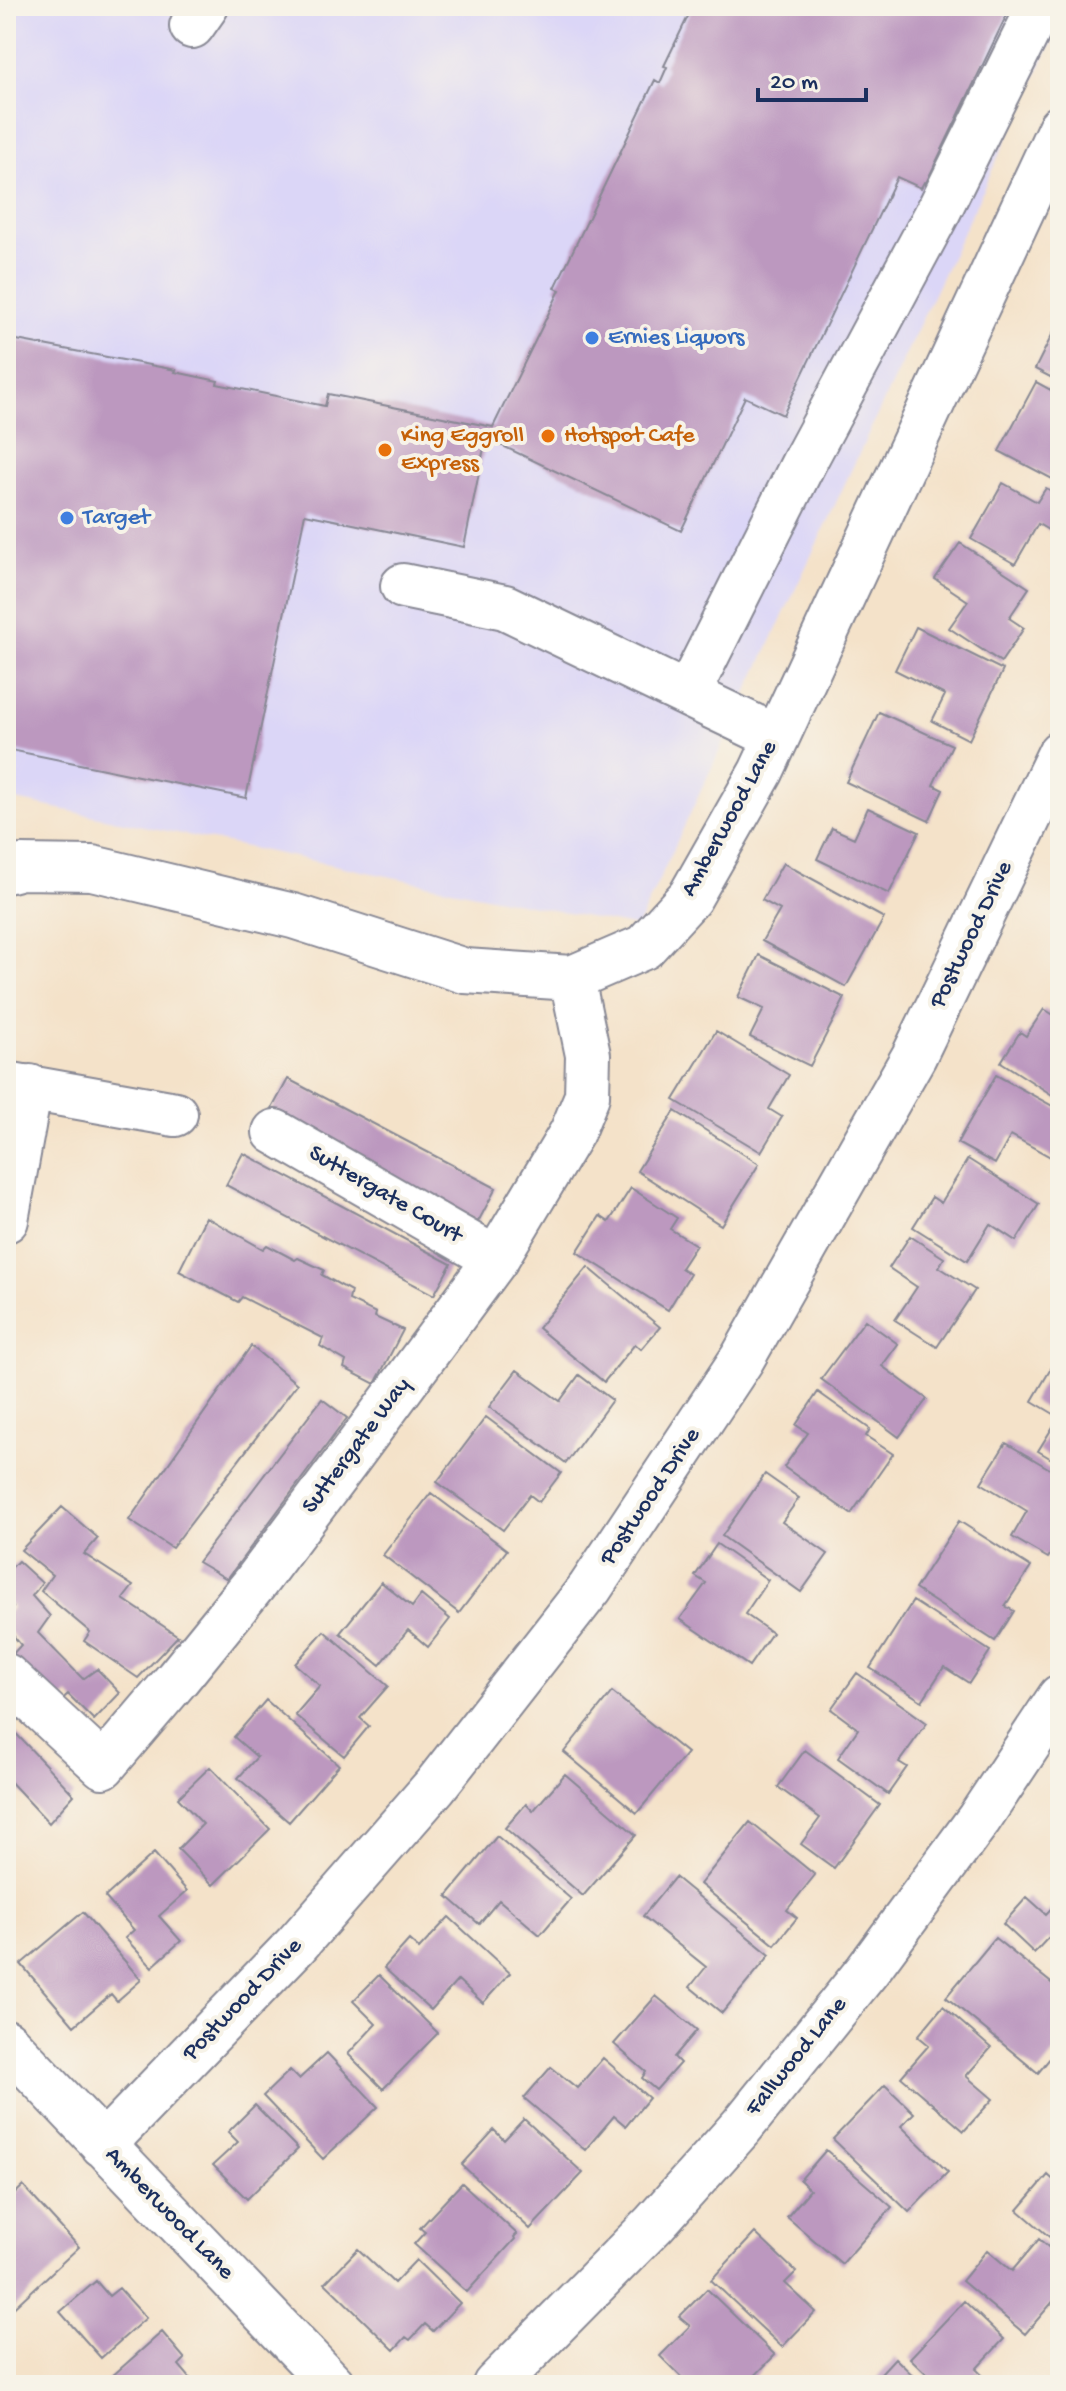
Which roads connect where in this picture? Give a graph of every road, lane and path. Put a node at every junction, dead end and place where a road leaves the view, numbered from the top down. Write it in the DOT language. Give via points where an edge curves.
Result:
graph roads {
  1 [pos="1040,6"];
  2 [pos="1060,128"];
  3 [pos="403,586"];
  4 [pos="688,693"];
  5 [pos="776,737"];
  6 [pos="1060,753"];
  7 [pos="6,871"];
  8 [pos="572,978"];
  9 [pos="18,1085"];
  10 [pos="175,1114"];
  11 [pos="275,1132"];
  12 [pos="6,1220"];
  13 [pos="496,1259"];
  14 [pos="6,1676"];
  15 [pos="1060,1697"];
  16 [pos="6,2042"];
  17 [pos="103,2145"];
  18 [pos="333,2385"];
  19 [pos="495,2385"];
  1 -- 4 [label="street"];
  2 -- 5 [label="street, Amberwood Lane"];
  3 -- 4 [label="street" via="505,607"];
  4 -- 5 [label="street"];
  5 -- 8 [label="street, Amberwood Lane" via="690,897 644,947"];
  6 -- 17 [label="street, Postwood Drive" via="914,1056 742,1359 590,1588 435,1786 296,1945"];
  7 -- 8 [label="street, Amberwood Lane" via="92,868 293,916 465,971"];
  8 -- 13 [label="street, Suttergate Way" via="588,1055 587,1096 572,1132"];
  9 -- 10 [label="street"];
  9 -- 12 [label="street"];
  11 -- 13 [label="street, Suttergate Court"];
  13 -- 14 [label="street, Suttergate Way" via="255,1583 103,1766"];
  15 -- 19 [label="street, Fallwood Lane" via="979,1819 867,1971 742,2126"];
  16 -- 17 [label="street, Amberwood Lane"];
  17 -- 18 [label="street, Amberwood Lane"];
}
